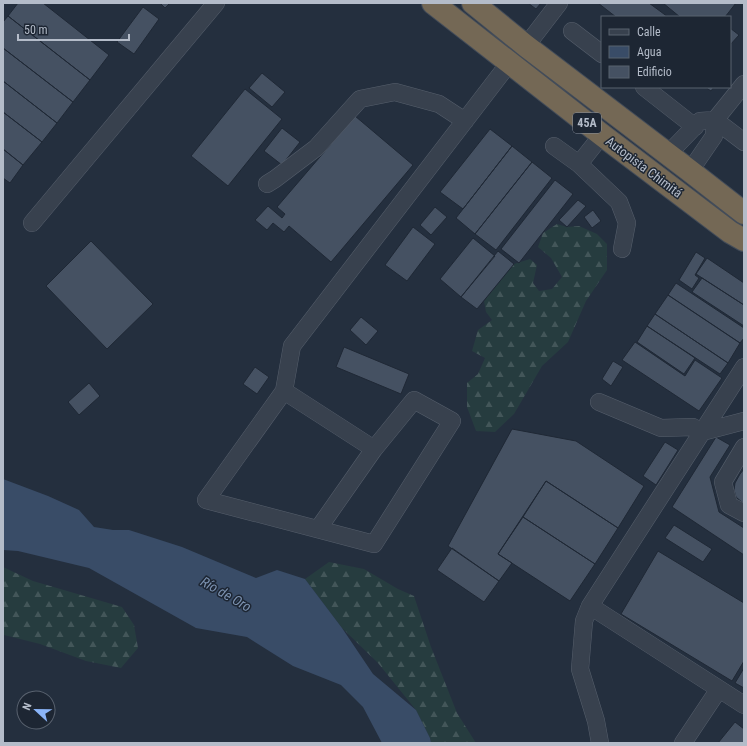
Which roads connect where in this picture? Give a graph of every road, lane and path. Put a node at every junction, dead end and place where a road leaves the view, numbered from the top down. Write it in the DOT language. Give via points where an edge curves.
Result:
graph roads {
  1 [pos="216,3"];
  2 [pos="432,3"];
  3 [pos="473,3"];
  4 [pos="559,3"];
  5 [pos="572,31"];
  6 [pos="526,46"];
  7 [pos="601,53"];
  8 [pos="510,62"];
  9 [pos="744,84"];
  10 [pos="645,88"];
  11 [pos="715,120"];
  12 [pos="464,121"];
  13 [pos="695,126"];
  14 [pos="602,135"];
  15 [pos="744,142"];
  16 [pos="554,146"];
  17 [pos="668,154"];
  18 [pos="578,164"];
  19 [pos="690,171"];
  20 [pos="267,184"];
  21 [pos="744,213"];
  22 [pos="32,224"];
  23 [pos="744,240"];
  24 [pos="622,249"];
  25 [pos="744,367"];
  26 [pos="284,391"];
  27 [pos="598,402"];
  28 [pos="744,421"];
  29 [pos="702,432"];
  30 [pos="744,447"];
  31 [pos="374,449"];
  32 [pos="744,513"];
  33 [pos="318,529"];
  34 [pos="590,606"];
  35 [pos="719,688"];
  36 [pos="744,705"];
  37 [pos="600,743"];
  38 [pos="683,743"];
  1 -- 22 [label="lane"];
  2 -- 8 [label="highway, Autopista Chimitá / 45A"];
  3 -- 6 [label="highway, Autopista Chimitá / 45A"];
  4 -- 6 [label="lane"];
  5 -- 7 [label="lane"];
  6 -- 17 [label="highway, Autopista Chimitá / 45A"];
  8 -- 12 [label="lane"];
  8 -- 14 [label="highway, Autopista Chimitá / 45A"];
  9 -- 11 [label="lane"];
  10 -- 13 [label="lane"];
  11 -- 13 [label="lane" via="700,121"];
  11 -- 15 [label="lane"];
  11 -- 19 [label="lane" via="714,136"];
  12 -- 20 [label="lane" via="439,104 395,92 360,99 316,148"];
  12 -- 26 [label="lane" via="292,346"];
  13 -- 17 [label="lane"];
  14 -- 18 [label="lane"];
  14 -- 23 [label="highway, Autopista Chimitá / 45A"];
  16 -- 18 [label="lane"];
  17 -- 19 [label="highway, Autopista Chimitá / 45A"];
  18 -- 24 [label="lane" via="618,202 628,223"];
  19 -- 21 [label="highway, Autopista Chimitá / 45A"];
  25 -- 29 [label="lane"];
  26 -- 31 [label="lane"];
  26 -- 33 [label="lane" via="206,500"];
  27 -- 29 [label="lane" via="661,428 693,427"];
  28 -- 29 [label="lane"];
  29 -- 34 [label="lane"];
  30 -- 32 [label="lane" via="723,482 729,505"];
  31 -- 33 [label="lane"];
  31 -- 33 [label="lane" via="414,400 452,421 374,544"];
  34 -- 35 [label="lane"];
  34 -- 37 [label="lane" via="584,621 580,669"];
  35 -- 36 [label="lane"];
  35 -- 38 [label="lane"];
}
